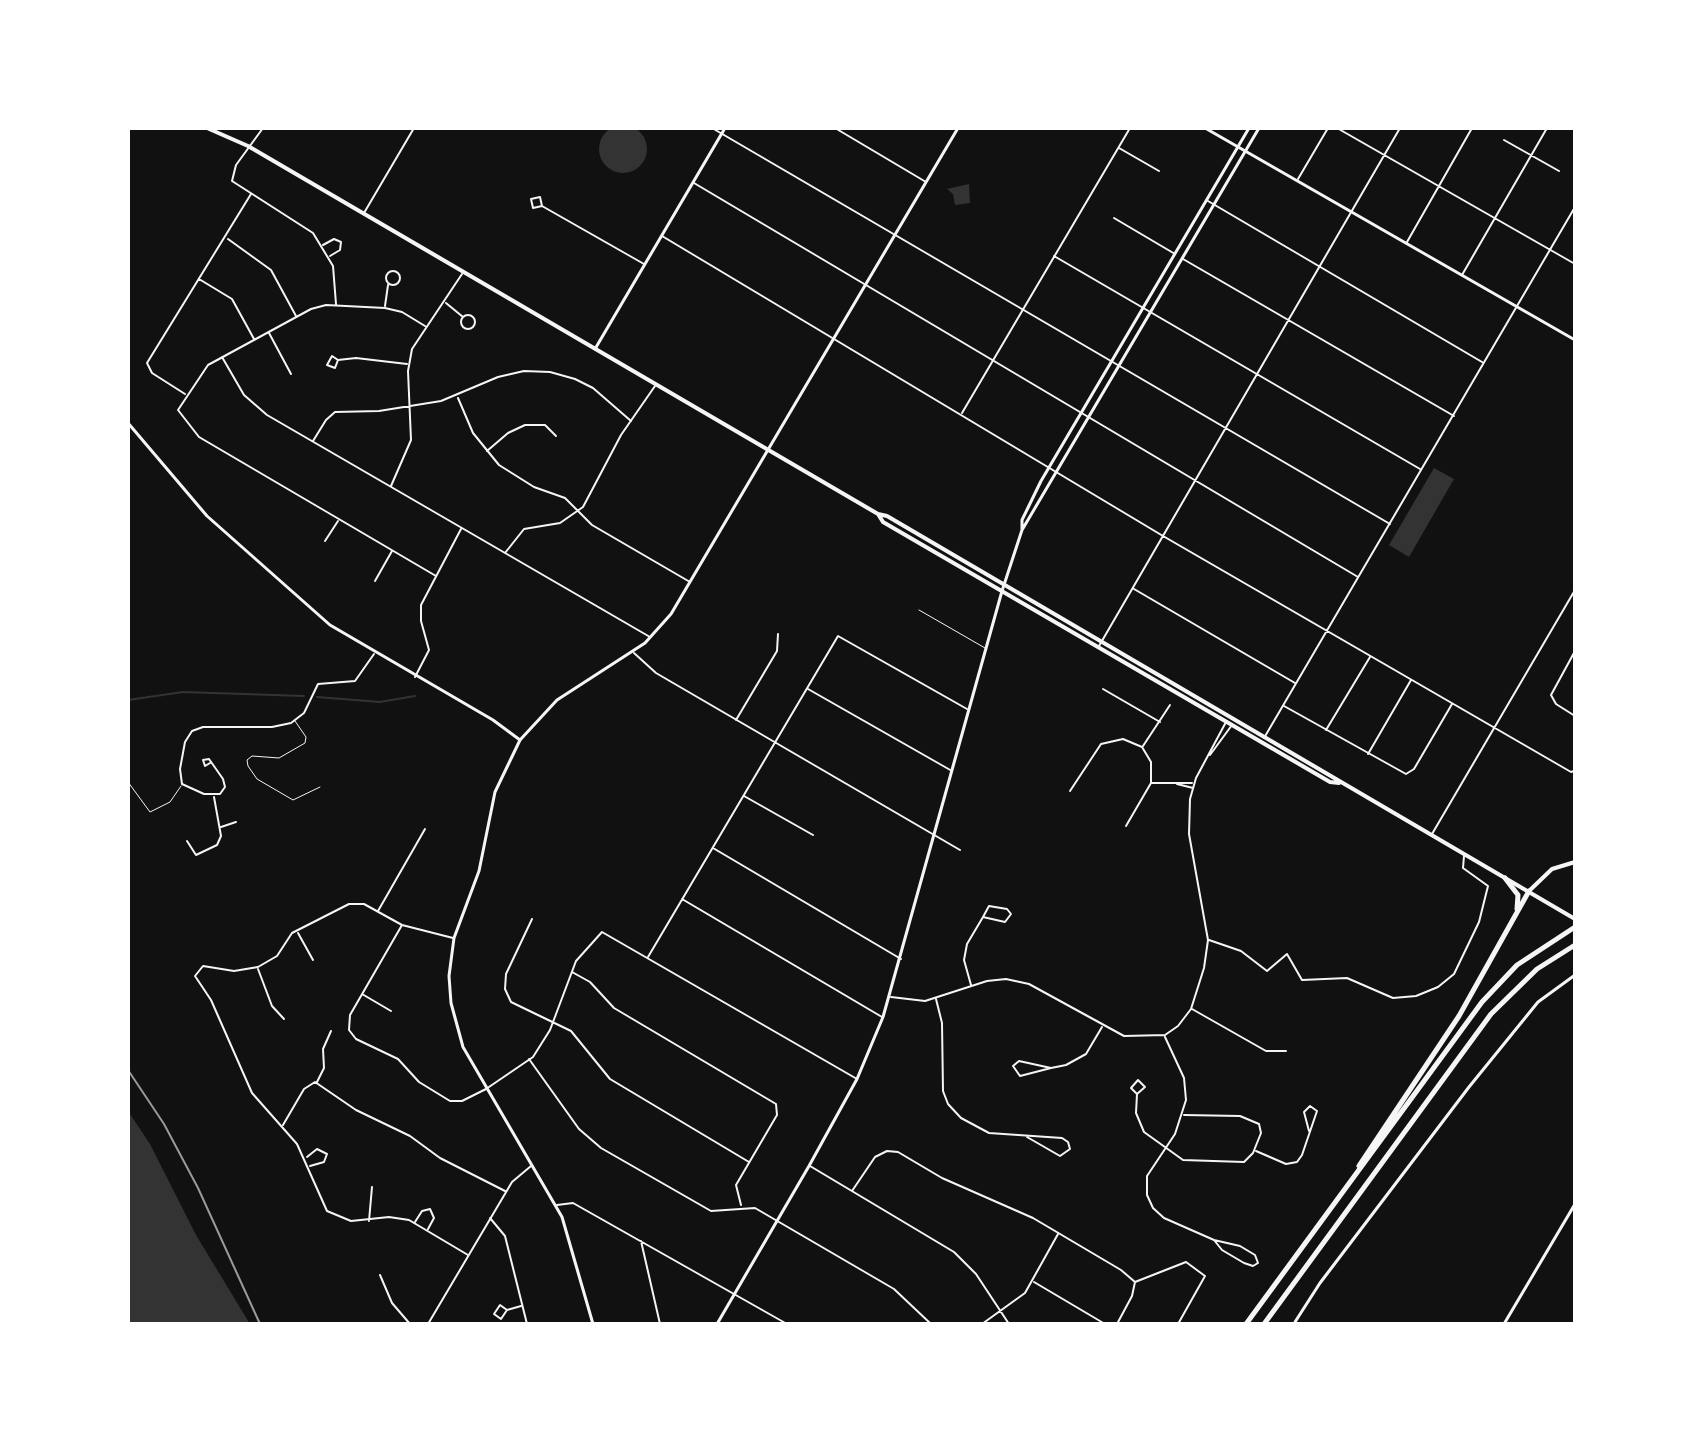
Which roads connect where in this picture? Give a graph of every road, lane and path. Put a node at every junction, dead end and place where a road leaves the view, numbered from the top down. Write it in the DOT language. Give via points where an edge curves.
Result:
graph roads {
  1 [pos="207,128"];
  2 [pos="263,128"];
  3 [pos="414,128"];
  4 [pos="712,128"];
  5 [pos="725,128"];
  6 [pos="835,128"];
  7 [pos="958,128"];
  8 [pos="1130,128"];
  9 [pos="1205,128"];
  10 [pos="1249,128"];
  11 [pos="1259,128"];
  12 [pos="1328,128"];
  13 [pos="1337,128"];
  14 [pos="1400,128"];
  15 [pos="1472,128"];
  16 [pos="1547,128"];
  17 [pos="218,129"];
  18 [pos="722,134"];
  19 [pos="1504,140"];
  20 [pos="248,146"];
  21 [pos="1238,147"];
  22 [pos="1118,148"];
  23 [pos="1246,151"];
  24 [pos="1384,155"];
  25 [pos="1531,156"];
  26 [pos="1159,171"];
  27 [pos="1559,171"];
  28 [pos="1297,181"];
  29 [pos="926,182"];
  30 [pos="693,183"];
  31 [pos="1440,186"];
  32 [pos="251,194"];
  33 [pos="1207,201"];
  34 [pos="1214,205"];
  35 [pos="542,206"];
  36 [pos="1575,207"];
  37 [pos="1351,211"];
  38 [pos="363,214"];
  39 [pos="1114,218"];
  40 [pos="1496,218"];
  41 [pos="895,235"];
  42 [pos="661,236"];
  43 [pos="227,238"];
  44 [pos="1406,243"];
  45 [pos="322,245"];
  46 [pos="1550,250"];
  47 [pos="1175,254"];
  48 [pos="329,256"];
  49 [pos="1054,256"];
  50 [pos="1182,259"];
  51 [pos="644,264"];
  52 [pos="1575,264"];
  53 [pos="1320,266"];
  54 [pos="463,273"];
  55 [pos="1462,275"];
  56 [pos="198,278"];
  57 [pos="389,283"];
  58 [pos="865,284"];
  59 [pos="445,302"];
  60 [pos="336,305"];
  61 [pos="1517,307"];
  62 [pos="385,308"];
  63 [pos="1144,308"];
  64 [pos="1023,309"];
  65 [pos="1151,312"];
  66 [pos="296,316"];
  67 [pos="463,317"];
  68 [pos="1288,320"];
  69 [pos="425,326"];
  70 [pos="269,332"];
  71 [pos="834,338"];
  72 [pos="1574,338"];
  73 [pos="254,339"];
  74 [pos="594,349"];
  75 [pos="221,356"];
  76 [pos="338,360"];
  77 [pos="993,361"];
  78 [pos="1112,362"];
  79 [pos="1484,363"];
  80 [pos="408,364"];
  81 [pos="1119,366"];
  82 [pos="291,374"];
  83 [pos="1257,374"];
  84 [pos="655,385"];
  85 [pos="186,395"];
  86 [pos="458,396"];
  87 [pos="412,406"];
  88 [pos="1081,413"];
  89 [pos="961,414"];
  90 [pos="1454,416"];
  91 [pos="1089,418"];
  92 [pos="631,421"];
  93 [pos="128,424"];
  94 [pos="1226,428"];
  95 [pos="556,436"];
  96 [pos="313,441"];
  97 [pos="486,451"];
  98 [pos="768,451"];
  99 [pos="1048,467"];
  100 [pos="1422,470"];
  101 [pos="1058,473"];
  102 [pos="1194,482"];
  103 [pos="391,488"];
  104 [pos="579,510"];
  105 [pos="878,514"];
  106 [pos="338,520"];
  107 [pos="1390,524"];
  108 [pos="461,529"];
  109 [pos="1022,530"];
  110 [pos="1163,536"];
  111 [pos="325,541"];
  112 [pos="392,551"];
  113 [pos="504,554"];
  114 [pos="436,576"];
  115 [pos="1358,577"];
  116 [pos="375,581"];
  117 [pos="691,582"];
  118 [pos="1004,584"];
  119 [pos="1132,588"];
  120 [pos="1575,590"];
  121 [pos="1002,591"];
  122 [pos="919,610"];
  123 [pos="1327,630"];
  124 [pos="778,634"];
  125 [pos="651,638"];
  126 [pos="1102,641"];
  127 [pos="1098,647"];
  128 [pos="987,650"];
  129 [pos="1575,651"];
  130 [pos="633,652"];
  131 [pos="374,654"];
  132 [pos="1371,656"];
  133 [pos="415,677"];
  134 [pos="1412,679"];
  135 [pos="1296,683"];
  136 [pos="807,688"];
  137 [pos="1103,689"];
  138 [pos="1453,703"];
  139 [pos="1170,705"];
  140 [pos="1283,705"];
  141 [pos="1221,709"];
  142 [pos="970,711"];
  143 [pos="1575,716"];
  144 [pos="736,720"];
  145 [pos="295,721"];
  146 [pos="1160,722"];
  147 [pos="1229,723"];
  148 [pos="1246,724"];
  149 [pos="1495,728"];
  150 [pos="1326,730"];
  151 [pos="1265,735"];
  152 [pos="520,740"];
  153 [pos="1261,742"];
  154 [pos="774,743"];
  155 [pos="1142,747"];
  156 [pos="1367,755"];
  157 [pos="210,763"];
  158 [pos="953,771"];
  159 [pos="1574,771"];
  160 [pos="128,782"];
  161 [pos="1151,783"];
  162 [pos="1176,783"];
  163 [pos="1194,783"];
  164 [pos="1339,783"];
  165 [pos="182,784"];
  166 [pos="320,787"];
  167 [pos="1193,788"];
  168 [pos="1070,791"];
  169 [pos="743,795"];
  170 [pos="214,796"];
  171 [pos="236,822"];
  172 [pos="1126,826"];
  173 [pos="219,827"];
  174 [pos="425,829"];
  175 [pos="813,835"];
  176 [pos="1431,835"];
  177 [pos="936,836"];
  178 [pos="187,841"];
  179 [pos="712,848"];
  180 [pos="960,850"];
  181 [pos="1465,855"];
  182 [pos="1575,862"];
  183 [pos="1505,878"];
  184 [pos="1529,891"];
  185 [pos="682,899"];
  186 [pos="377,911"];
  187 [pos="1516,916"];
  188 [pos="983,917"];
  189 [pos="532,919"];
  190 [pos="1575,919"];
  191 [pos="402,925"];
  192 [pos="1575,927"];
  193 [pos="297,930"];
  194 [pos="454,938"];
  195 [pos="1208,940"];
  196 [pos="1575,945"];
  197 [pos="648,958"];
  198 [pos="901,959"];
  199 [pos="313,960"];
  200 [pos="258,967"];
  201 [pos="571,971"];
  202 [pos="1575,975"];
  203 [pos="972,986"];
  204 [pos="362,994"];
  205 [pos="891,997"];
  206 [pos="936,999"];
  207 [pos="1191,1009"];
  208 [pos="391,1011"];
  209 [pos="883,1017"];
  210 [pos="284,1019"];
  211 [pos="552,1021"];
  212 [pos="1103,1026"];
  213 [pos="331,1031"];
  214 [pos="1165,1035"];
  215 [pos="1286,1051"];
  216 [pos="529,1059"];
  217 [pos="1051,1068"];
  218 [pos="857,1079"];
  219 [pos="316,1083"];
  220 [pos="486,1089"];
  221 [pos="1137,1094"];
  222 [pos="1184,1115"];
  223 [pos="282,1126"];
  224 [pos="1309,1131"];
  225 [pos="1027,1137"];
  226 [pos="1164,1150"];
  227 [pos="1255,1150"];
  228 [pos="305,1159"];
  229 [pos="749,1162"];
  230 [pos="532,1166"];
  231 [pos="809,1166"];
  232 [pos="308,1167"];
  233 [pos="372,1187"];
  234 [pos="505,1191"];
  235 [pos="852,1191"];
  236 [pos="1575,1204"];
  237 [pos="557,1205"];
  238 [pos="741,1207"];
  239 [pos="490,1218"];
  240 [pos="777,1220"];
  241 [pos="369,1221"];
  242 [pos="415,1222"];
  243 [pos="427,1230"];
  244 [pos="1059,1233"];
  245 [pos="1313,1233"];
  246 [pos="1214,1240"];
  247 [pos="641,1241"];
  248 [pos="468,1255"];
  249 [pos="380,1275"];
  250 [pos="1032,1281"];
  251 [pos="1135,1282"];
  252 [pos="735,1293"];
  253 [pos="522,1306"];
  254 [pos="507,1310"];
  255 [pos="1001,1311"];
  256 [pos="1295,1323"];
  257 [pos="410,1324"];
  258 [pos="428,1324"];
  259 [pos="527,1324"];
  260 [pos="593,1324"];
  261 [pos="660,1324"];
  262 [pos="717,1324"];
  263 [pos="787,1324"];
  264 [pos="931,1324"];
  265 [pos="982,1324"];
  266 [pos="1009,1324"];
  267 [pos="1105,1324"];
  268 [pos="1117,1324"];
  269 [pos="1178,1324"];
  270 [pos="1246,1324"];
  271 [pos="1264,1324"];
  272 [pos="1504,1324"];
  1 -- 17 [label="main road"];
  2 -- 20 [label="street"];
  3 -- 38 [label="street"];
  4 -- 18 [label="street"];
  5 -- 18 [label="street"];
  6 -- 29 [label="street"];
  7 -- 29 [label="street"];
  8 -- 22 [label="street"];
  9 -- 21 [label="street"];
  10 -- 21 [label="street"];
  11 -- 23 [label="street"];
  12 -- 28 [label="street"];
  13 -- 24 [label="street"];
  14 -- 24 [label="street"];
  15 -- 31 [label="street"];
  16 -- 25 [label="street"];
  17 -- 20 [label="main road"];
  18 -- 30 [label="street"];
  18 -- 41 [label="street"];
  19 -- 25 [label="street"];
  20 -- 32 [label="street" via="232,181"];
  20 -- 38 [label="main road"];
  21 -- 23 [label="street"];
  21 -- 33 [label="street"];
  22 -- 26 [label="street"];
  22 -- 49 [label="street"];
  23 -- 28 [label="street"];
  23 -- 34 [label="street"];
  24 -- 31 [label="street"];
  24 -- 37 [label="street"];
  25 -- 27 [label="street"];
  25 -- 40 [label="street"];
  28 -- 37 [label="street"];
  29 -- 41 [label="street"];
  30 -- 42 [label="street"];
  30 -- 58 [label="street"];
  31 -- 40 [label="street"];
  31 -- 44 [label="street"];
  32 -- 43 [label="street"];
  32 -- 45 [label="street" via="307,227"];
  33 -- 34 [label="street"];
  33 -- 47 [label="street"];
  34 -- 50 [label="street"];
  34 -- 53 [label="street"];
  35 -- 51 [label="street"];
  36 -- 46 [label="street"];
  37 -- 44 [label="street"];
  37 -- 53 [label="street"];
  38 -- 54 [label="main road"];
  39 -- 47 [label="street"];
  40 -- 46 [label="street"];
  40 -- 55 [label="street"];
  41 -- 58 [label="street"];
  41 -- 64 [label="street"];
  42 -- 51 [label="street"];
  42 -- 71 [label="street"];
  43 -- 56 [label="street"];
  43 -- 66 [label="street" via="271,270"];
  44 -- 55 [label="street"];
  45 -- 48 [label="street"];
  45 -- 48 [label="street" via="334,239 341,242"];
  46 -- 52 [label="street"];
  46 -- 61 [label="street"];
  47 -- 63 [label="street"];
  48 -- 60 [label="street"];
  49 -- 63 [label="street"];
  49 -- 64 [label="street"];
  50 -- 65 [label="street"];
  50 -- 68 [label="street"];
  51 -- 74 [label="street"];
  53 -- 68 [label="street"];
  53 -- 79 [label="street"];
  54 -- 59 [label="street"];
  54 -- 74 [label="main road"];
  55 -- 61 [label="street"];
  56 -- 73 [label="street" via="232,299"];
  56 -- 85 [label="street" via="147,367"];
  57 -- 62 [label="street"];
  58 -- 71 [label="street"];
  58 -- 77 [label="street"];
  59 -- 67 [label="street"];
  59 -- 69 [label="street"];
  60 -- 62 [label="street"];
  60 -- 66 [label="street"];
  61 -- 72 [label="street"];
  61 -- 79 [label="street"];
  62 -- 69 [label="street"];
  63 -- 65 [label="street"];
  63 -- 78 [label="street"];
  64 -- 77 [label="street"];
  64 -- 78 [label="street"];
  65 -- 81 [label="street"];
  65 -- 83 [label="street"];
  66 -- 70 [label="street"];
  68 -- 83 [label="street"];
  68 -- 90 [label="street"];
  69 -- 80 [label="street"];
  70 -- 73 [label="street"];
  70 -- 82 [label="street"];
  71 -- 89 [label="street"];
  71 -- 98 [label="street"];
  73 -- 75 [label="street"];
  74 -- 84 [label="main road"];
  75 -- 85 [label="street" via="201,372"];
  75 -- 96 [label="street" via="250,401"];
  76 -- 80 [label="street"];
  77 -- 88 [label="street"];
  77 -- 89 [label="street"];
  78 -- 81 [label="street"];
  78 -- 88 [label="street"];
  79 -- 90 [label="street"];
  80 -- 87 [label="street"];
  81 -- 91 [label="street"];
  81 -- 94 [label="street"];
  83 -- 94 [label="street"];
  83 -- 100 [label="street"];
  84 -- 92 [label="street"];
  84 -- 98 [label="main road"];
  85 -- 106 [label="street" via="178,412 199,437"];
  86 -- 87 [label="street"];
  86 -- 92 [label="street" via="507,375 556,373 593,388"];
  86 -- 97 [label="street"];
  87 -- 96 [label="street" via="335,412"];
  87 -- 103 [label="street" via="408,453"];
  88 -- 91 [label="street"];
  88 -- 99 [label="street"];
  89 -- 99 [label="street"];
  90 -- 100 [label="street"];
  91 -- 101 [label="street"];
  91 -- 102 [label="street"];
  92 -- 104 [label="street"];
  93 -- 131 [label="street" via="232,540 330,625"];
  94 -- 102 [label="street"];
  94 -- 107 [label="street"];
  95 -- 97 [label="street" via="547,426 525,425"];
  96 -- 103 [label="street"];
  97 -- 104 [label="street" via="508,472"];
  98 -- 105 [label="main road"];
  98 -- 117 [label="street"];
  99 -- 101 [label="street"];
  99 -- 109 [label="street"];
  100 -- 107 [label="street"];
  101 -- 109 [label="street"];
  101 -- 110 [label="street"];
  102 -- 110 [label="street"];
  102 -- 115 [label="street"];
  103 -- 108 [label="street"];
  104 -- 113 [label="street" via="560,523 524,529"];
  104 -- 117 [label="street" via="592,525"];
  105 -- 118 [label="main road"];
  105 -- 121 [label="main road" via="883,522"];
  106 -- 111 [label="street"];
  106 -- 112 [label="street"];
  107 -- 115 [label="street"];
  108 -- 113 [label="street"];
  108 -- 114 [label="street"];
  109 -- 118 [label="street"];
  110 -- 119 [label="street"];
  110 -- 123 [label="street"];
  112 -- 114 [label="street"];
  112 -- 116 [label="street"];
  113 -- 125 [label="street"];
  114 -- 133 [label="street" via="420,610 429,650"];
  115 -- 123 [label="street"];
  117 -- 125 [label="street"];
  118 -- 121 [label="street"];
  118 -- 126 [label="main road"];
  119 -- 126 [label="street"];
  119 -- 135 [label="street"];
  120 -- 149 [label="street"];
  121 -- 127 [label="main road"];
  121 -- 128 [label="street"];
  122 -- 128 [label="lane"];
  123 -- 132 [label="street"];
  123 -- 135 [label="street"];
  124 -- 144 [label="street" via="777,651"];
  125 -- 130 [label="street"];
  126 -- 127 [label="street"];
  126 -- 141 [label="main road"];
  127 -- 147 [label="main road"];
  128 -- 142 [label="street"];
  129 -- 143 [label="street" via="1551,691 1553,701"];
  130 -- 144 [label="street" via="656,673"];
  130 -- 152 [label="street" via="557,700"];
  131 -- 133 [label="street"];
  131 -- 145 [label="street" via="353,682 318,684"];
  132 -- 134 [label="street"];
  132 -- 150 [label="street"];
  133 -- 152 [label="street"];
  134 -- 138 [label="street"];
  134 -- 156 [label="street"];
  135 -- 140 [label="street"];
  136 -- 142 [label="street" via="840,636"];
  136 -- 154 [label="street"];
  136 -- 158 [label="street"];
  137 -- 146 [label="street"];
  138 -- 149 [label="street"];
  138 -- 156 [label="street" via="1408,774"];
  139 -- 146 [label="street"];
  140 -- 150 [label="street"];
  140 -- 151 [label="street"];
  141 -- 147 [label="street"];
  141 -- 148 [label="main road"];
  142 -- 158 [label="street"];
  144 -- 154 [label="street"];
  145 -- 165 [label="street" via="272,727 195,729 185,742"];
  145 -- 166 [label="lane" via="305,743 279,758 252,756 248,766 257,779 293,800"];
  146 -- 155 [label="street"];
  147 -- 148 [label="street"];
  147 -- 153 [label="main road"];
  147 -- 163 [label="street"];
  148 -- 151 [label="main road"];
  149 -- 159 [label="street"];
  149 -- 176 [label="street"];
  150 -- 156 [label="street"];
  151 -- 153 [label="street"];
  151 -- 164 [label="main road"];
  152 -- 194 [label="street" via="496,789 479,871"];
  153 -- 164 [label="main road"];
  154 -- 169 [label="street"];
  154 -- 177 [label="street"];
  155 -- 161 [label="street" via="1152,767"];
  155 -- 168 [label="street" via="1114,739 1095,750"];
  157 -- 170 [label="street" via="225,784"];
  158 -- 177 [label="street"];
  160 -- 165 [label="lane" via="150,812 170,802"];
  161 -- 162 [label="street"];
  161 -- 172 [label="street"];
  162 -- 163 [label="street"];
  162 -- 167 [label="street"];
  163 -- 167 [label="street"];
  164 -- 176 [label="main road"];
  165 -- 170 [label="street"];
  167 -- 195 [label="street" via="1189,834"];
  169 -- 175 [label="street"];
  169 -- 179 [label="street"];
  170 -- 173 [label="street"];
  171 -- 173 [label="street"];
  173 -- 178 [label="street" via="217,845 196,855"];
  174 -- 186 [label="street"];
  176 -- 181 [label="main road"];
  177 -- 180 [label="street"];
  177 -- 198 [label="street"];
  179 -- 185 [label="street"];
  179 -- 198 [label="street"];
  181 -- 183 [label="main road"];
  181 -- 195 [label="street" via="1462,867 1488,886 1474,938 1454,974 1416,996 1393,998 1347,978 1302,980 1287,954 1267,971 1241,951"];
  182 -- 184 [label="main road" via="1552,869"];
  183 -- 184 [label="main road"];
  183 -- 187 [label="highway" via="1518,895"];
  184 -- 187 [label="highway"];
  184 -- 190 [label="main road"];
  185 -- 197 [label="street"];
  185 -- 209 [label="street"];
  186 -- 191 [label="street"];
  186 -- 193 [label="street" via="364,904 343,906"];
  187 -- 245 [label="highway" via="1443,1042"];
  188 -- 188 [label="street" via="989,906 1011,914 1005,922"];
  188 -- 203 [label="street" via="964,952"];
  189 -- 211 [label="street" via="506,974 505,989 518,1007"];
  191 -- 194 [label="street"];
  191 -- 204 [label="street"];
  192 -- 245 [label="highway" via="1517,965 1482,1002"];
  193 -- 199 [label="street"];
  193 -- 200 [label="street" via="275,958"];
  194 -- 220 [label="street" via="449,976 453,1016"];
  195 -- 207 [label="street"];
  196 -- 271 [label="highway" via="1537,969 1491,1014"];
  197 -- 201 [label="street" via="602,932"];
  197 -- 218 [label="street"];
  198 -- 205 [label="street"];
  200 -- 210 [label="street" via="272,1006"];
  200 -- 223 [label="street" via="234,971 205,966 196,970 196,979 211,1000 252,1093"];
  201 -- 211 [label="street"];
  201 -- 229 [label="street" via="590,982 614,1008 773,1102 778,1108"];
  202 -- 256 [label="street" via="1547,994 1512,1034 1381,1201"];
  203 -- 206 [label="street"];
  203 -- 212 [label="street" via="997,979 1024,982"];
  204 -- 208 [label="street"];
  204 -- 220 [label="street" via="348,1019 356,1039 398,1059 419,1082 447,1099 462,1101"];
  205 -- 206 [label="street" via="912,1002"];
  205 -- 209 [label="street"];
  206 -- 225 [label="street" via="948,1104 989,1133"];
  207 -- 214 [label="street"];
  207 -- 215 [label="street" via="1266,1051"];
  209 -- 218 [label="street"];
  211 -- 216 [label="street"];
  211 -- 229 [label="street" via="571,1031 610,1079"];
  212 -- 214 [label="street" via="1131,1038"];
  212 -- 217 [label="street" via="1086,1054"];
  213 -- 219 [label="street"];
  214 -- 222 [label="street" via="1184,1078"];
  216 -- 220 [label="street"];
  216 -- 238 [label="street" via="579,1129 601,1148 707,1210"];
  217 -- 217 [label="street" via="1022,1061 1013,1065 1019,1076"];
  218 -- 231 [label="street"];
  219 -- 223 [label="street" via="311,1082"];
  219 -- 234 [label="street"];
  220 -- 230 [label="street"];
  221 -- 226 [label="street" via="1140,1126"];
  222 -- 226 [label="street"];
  222 -- 227 [label="street" via="1252,1120 1262,1130"];
  223 -- 228 [label="street"];
  224 -- 224 [label="street" via="1304,1112 1310,1106 1317,1111"];
  224 -- 227 [label="street" via="1295,1163"];
  225 -- 225 [label="street" via="1060,1156 1070,1149 1062,1138"];
  226 -- 227 [label="street" via="1189,1162 1232,1164 1247,1160"];
  226 -- 246 [label="street" via="1147,1176 1151,1205 1164,1218"];
  228 -- 232 [label="street"];
  228 -- 232 [label="street" via="317,1149 327,1154 324,1162"];
  229 -- 238 [label="street" via="736,1185"];
  230 -- 234 [label="street"];
  230 -- 237 [label="street"];
  231 -- 235 [label="street"];
  231 -- 240 [label="street"];
  232 -- 241 [label="street" via="327,1211 343,1220"];
  233 -- 241 [label="street"];
  234 -- 239 [label="street"];
  235 -- 244 [label="street" via="869,1162 894,1151"];
  235 -- 255 [label="street" via="954,1252"];
  236 -- 272 [label="street"];
  237 -- 247 [label="street" via="573,1203"];
  237 -- 260 [label="street"];
  238 -- 240 [label="street"];
  239 -- 248 [label="street"];
  239 -- 253 [label="street" via="502,1228"];
  240 -- 252 [label="street"];
  240 -- 264 [label="street" via="894,1289"];
  241 -- 242 [label="street" via="389,1217"];
  242 -- 243 [label="street"];
  242 -- 243 [label="street" via="424,1209 431,1210 434,1218"];
  243 -- 248 [label="street"];
  244 -- 250 [label="street"];
  244 -- 251 [label="street"];
  245 -- 270 [label="highway"];
  246 -- 246 [label="street" via="1244,1263 1258,1263 1246,1248"];
  247 -- 252 [label="street"];
  247 -- 261 [label="street"];
  248 -- 258 [label="street"];
  249 -- 257 [label="street" via="392,1303"];
  250 -- 255 [label="street"];
  250 -- 267 [label="street"];
  251 -- 268 [label="street"];
  251 -- 269 [label="street" via="1185,1262 1205,1274"];
  252 -- 262 [label="street"];
  252 -- 263 [label="street"];
  253 -- 254 [label="street"];
  253 -- 259 [label="street"];
  255 -- 265 [label="street"];
  255 -- 266 [label="street"];
}
